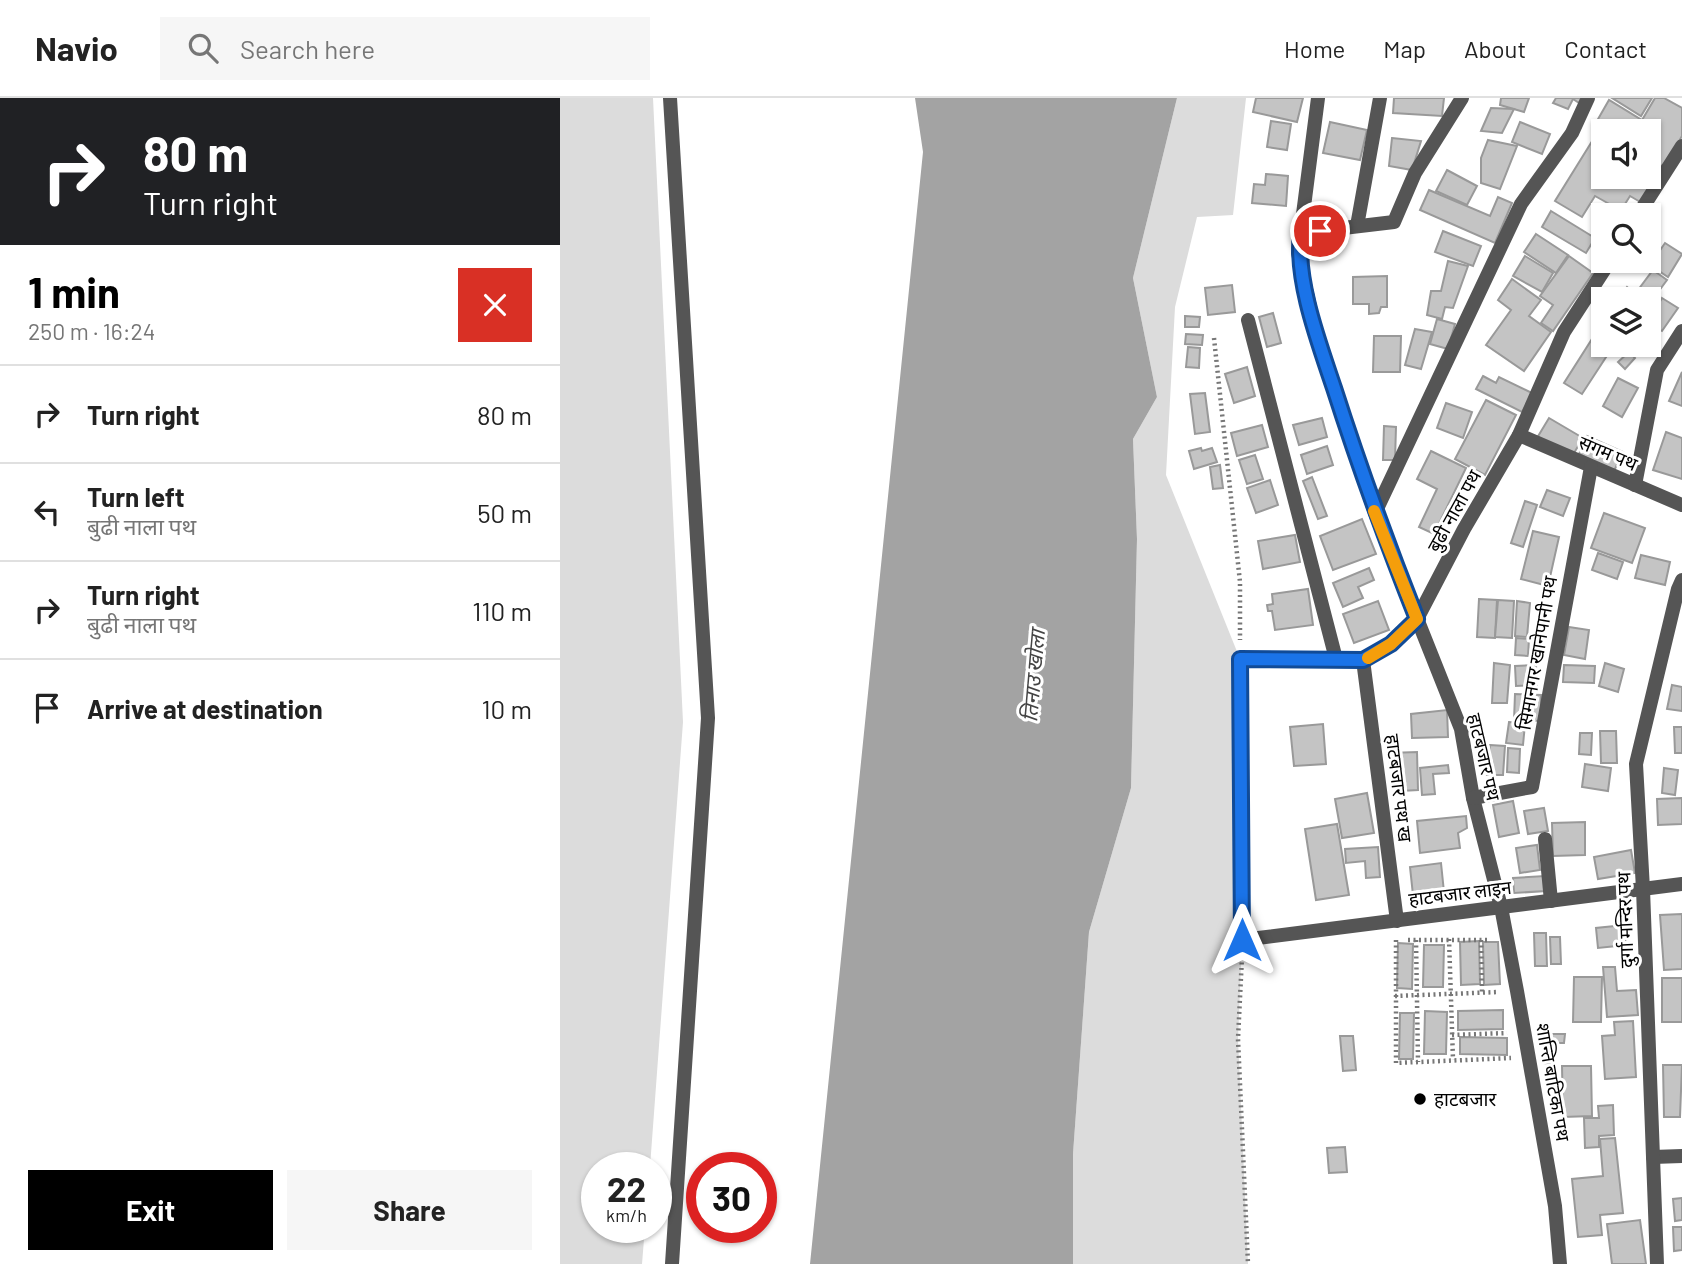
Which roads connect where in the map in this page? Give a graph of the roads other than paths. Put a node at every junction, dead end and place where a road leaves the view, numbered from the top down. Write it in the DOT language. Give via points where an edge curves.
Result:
graph roads {
  1 [pos="670,98"];
  2 [pos="1318,98"];
  3 [pos="1380,98"];
  4 [pos="1462,98"];
  5 [pos="1588,98"];
  6 [pos="1682,146"];
  7 [pos="1646,203"];
  8 [pos="1357,226"];
  9 [pos="1301,233"];
  10 [pos="1602,273"];
  11 [pos="1248,320"];
  12 [pos="1682,331"];
  13 [pos="1519,435"];
  14 [pos="1591,467"];
  15 [pos="1635,485"];
  16 [pos="1682,505"];
  17 [pos="1375,513"];
  18 [pos="1682,580"];
  19 [pos="1417,619"];
  20 [pos="1336,659"];
  21 [pos="1363,660"];
  22 [pos="1473,798"];
  23 [pos="1545,839"];
  24 [pos="1682,884"];
  25 [pos="1643,889"];
  26 [pos="1551,901"];
  27 [pos="1501,907"];
  28 [pos="1397,921"];
  29 [pos="1682,1156"];
  30 [pos="1653,1157"];
  31 [pos="672,1264"];
  32 [pos="1560,1264"];
  33 [pos="1657,1264"];
  1 -- 31 [label="street" via="708,718"];
  2 -- 9 [label="street"];
  3 -- 8 [label="street"];
  4 -- 8 [label="street" via="1415,173 1394,222"];
  5 -- 17 [label="street" via="1572,133 1521,204"];
  6 -- 7 [label="street"];
  8 -- 9 [label="street"];
  9 -- 17 [label="street" via="1298,253 1315,329"];
  10 -- 13 [label="street, बुढी नाला पथ" via="1564,332"];
  11 -- 20 [label="street"];
  12 -- 15 [label="street" via="1657,370"];
  13 -- 14 [label="street, संगम पथ"];
  13 -- 19 [label="street, बुढी नाला पथ"];
  14 -- 15 [label="street, संगम पथ"];
  14 -- 22 [label="street, सिमानगर खानेपानी पथ" via="1532,787"];
  15 -- 16 [label="street, संगम पथ"];
  17 -- 19 [label="street"];
  18 -- 25 [label="street, दुर्गा मन्दिर पथ" via="1636,765"];
  19 -- 21 [label="street, बुढी नाला पथ" via="1391,644"];
  19 -- 22 [label="street, हाटबजार पथ" via="1461,729"];
  20 -- 21 [label="street"];
  20 -- 28 [label="street, हाटबजार लाइन" via="1240,659 1242,940"];
  21 -- 28 [label="street, हाटबजार पथ ख"];
  22 -- 27 [label="street, हाटबजार पथ"];
  23 -- 26 [label="street"];
  24 -- 25 [label="street, हाटबजार लाइन"];
  25 -- 26 [label="street, हाटबजार लाइन"];
  25 -- 30 [label="street, दुर्गा मन्दिर पथ"];
  26 -- 27 [label="street, हाटबजार लाइन"];
  27 -- 28 [label="street, हाटबजार लाइन"];
  27 -- 32 [label="street, शान्ति बाटिका पथ" via="1555,1206"];
  29 -- 30 [label="street"];
  30 -- 33 [label="street, दुर्गा मन्दिर पथ"];
}
